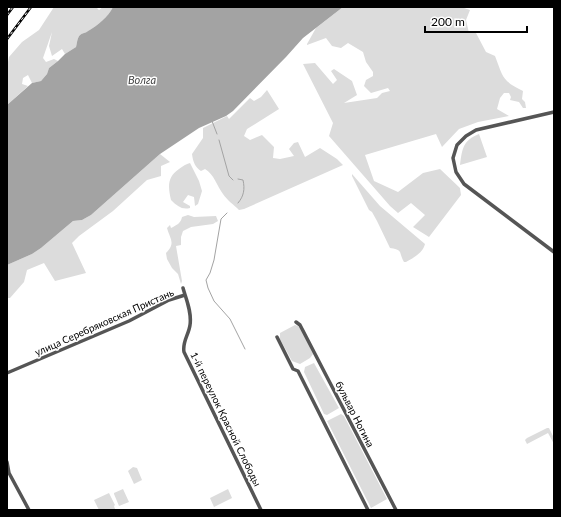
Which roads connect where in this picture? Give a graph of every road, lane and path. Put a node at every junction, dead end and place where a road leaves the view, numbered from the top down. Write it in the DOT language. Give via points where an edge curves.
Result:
graph roads {
  1 [pos="554,112"];
  2 [pos="554,252"];
  3 [pos="183,288"];
  4 [pos="185,295"];
  5 [pos="296,322"];
  6 [pos="277,337"];
  7 [pos="7,373"];
  8 [pos="7,462"];
  9 [pos="29,510"];
  10 [pos="261,510"];
  11 [pos="368,510"];
  12 [pos="396,510"];
  1 -- 2 [label="street" via="476,130 462,139 453,160 455,170 464,184"];
  3 -- 4 [label="street, 1-й переулок Красной Слободы"];
  4 -- 7 [label="street, улица Серебряковская Пристань"];
  4 -- 10 [label="street, 1-й переулок Красной Слободы" via="190,321 183,344 184,352"];
  5 -- 12 [label="street, бульвар Ногина" via="300,325"];
  6 -- 11 [label="street" via="293,368 298,371"];
  8 -- 9 [label="street" via="9,473"];
}
